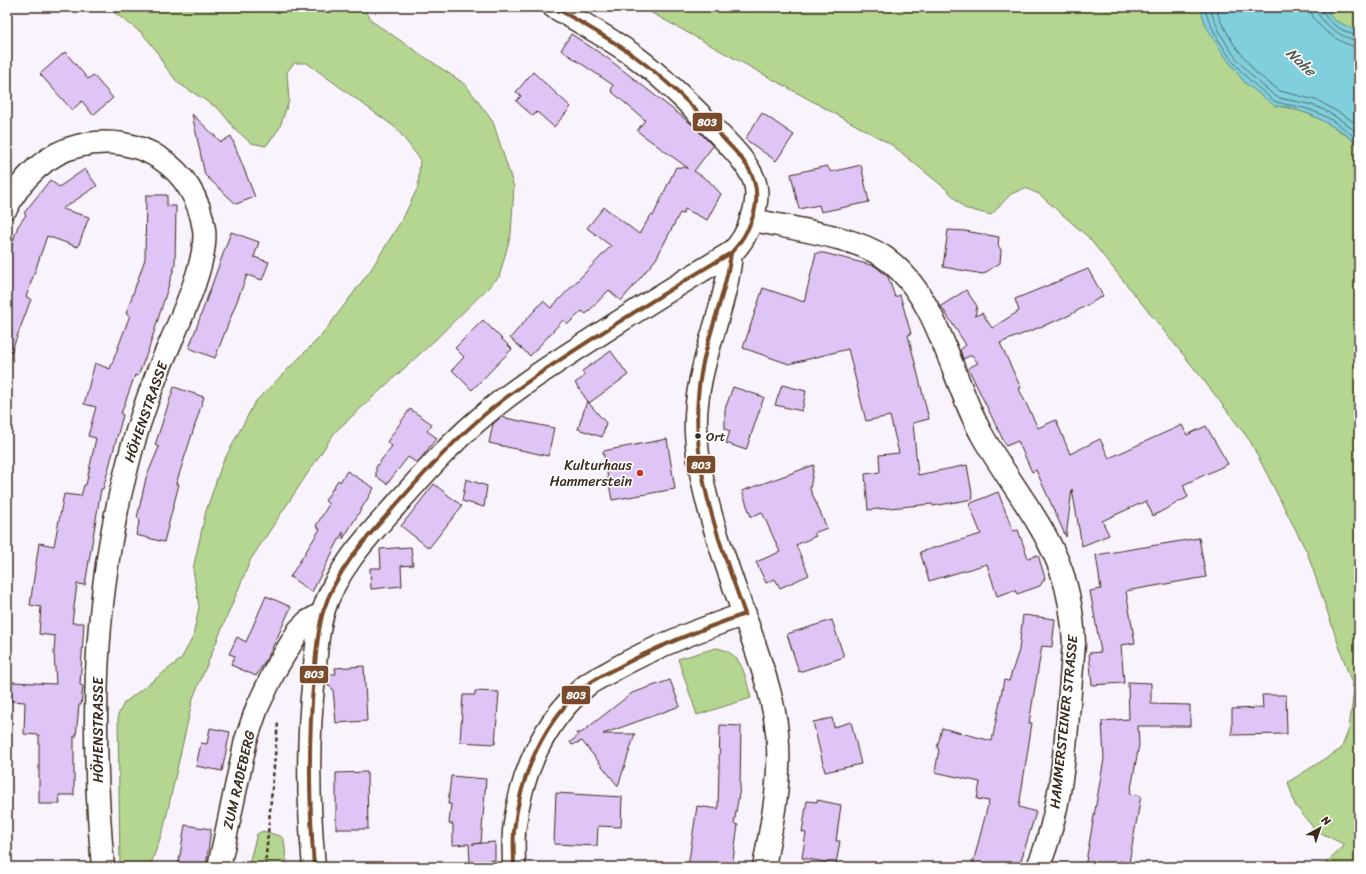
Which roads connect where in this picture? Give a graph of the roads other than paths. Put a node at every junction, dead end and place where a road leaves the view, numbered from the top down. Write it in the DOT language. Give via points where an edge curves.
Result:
graph roads {
  1 [pos="554,7"];
  2 [pos="7,207"];
  3 [pos="751,219"];
  4 [pos="731,253"];
  5 [pos="323,613"];
  6 [pos="745,614"];
  7 [pos="103,867"];
  8 [pos="219,867"];
  9 [pos="314,867"];
  10 [pos="514,867"];
  11 [pos="764,867"];
  12 [pos="1038,867"];
  1 -- 3 [label="street" via="637,58 692,105 724,139 744,163 754,181 756,200"];
  2 -- 7 [label="street, HÖHENSTRASSE" via="12,196 30,174 54,155 77,146 106,142 130,145 153,152 173,168 187,186 199,209 204,231 203,252 195,281 156,376 124,476 104,581 96,707"];
  3 -- 4 [label="street" via="738,247"];
  3 -- 12 [label="street, HAMMERSTEINER STRASSE" via="853,243 883,256 913,284 927,308 980,433 1035,518 1060,569 1073,617 1074,644 1056,806 1046,849"];
  4 -- 5 [label="street" via="567,355 478,420 452,444 363,544 330,593"];
  4 -- 6 [label="street" via="730,273 702,371 696,408 696,433 699,461 712,516"];
  5 -- 8 [label="street, ZUM RADEBERG" via="299,630 274,670 257,708 246,740"];
  5 -- 9 [label="street" via="309,721 308,767"];
  6 -- 10 [label="street" via="688,634 627,662 588,684 564,707 544,734 528,768 520,793 514,832"];
  6 -- 11 [label="street" via="769,691 777,732 779,769"];
}
